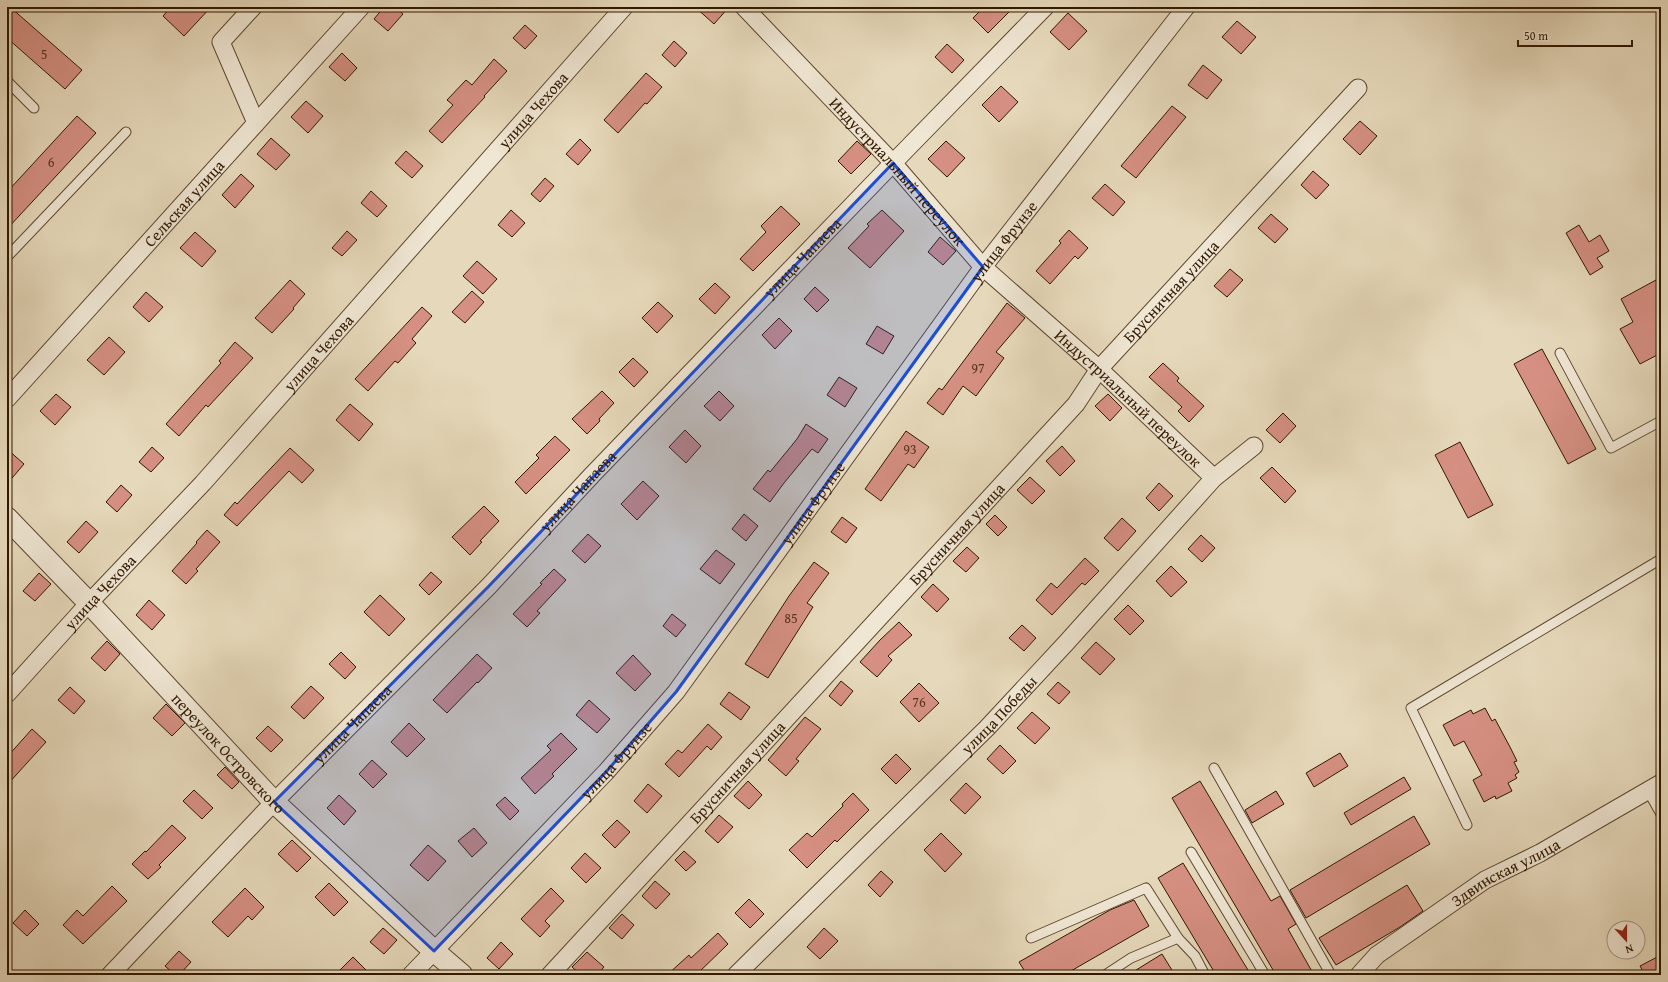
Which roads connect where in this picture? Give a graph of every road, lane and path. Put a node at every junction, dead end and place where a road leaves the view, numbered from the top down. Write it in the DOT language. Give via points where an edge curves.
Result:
graph roads {
  1 [pos="253,7"];
  2 [pos="361,7"];
  3 [pos="624,7"];
  4 [pos="744,7"];
  5 [pos="1045,7"];
  6 [pos="1186,7"];
  7 [pos="7,82"];
  8 [pos="1358,88"];
  9 [pos="34,108"];
  10 [pos="256,123"];
  11 [pos="126,132"];
  12 [pos="893,163"];
  13 [pos="7,257"];
  14 [pos="983,267"];
  15 [pos="1560,353"];
  16 [pos="1100,369"];
  17 [pos="7,399"];
  18 [pos="1661,421"];
  19 [pos="1254,446"];
  20 [pos="1214,478"];
  21 [pos="7,518"];
  22 [pos="1661,559"];
  23 [pos="89,603"];
  24 [pos="7,694"];
  25 [pos="1214,768"];
  26 [pos="1654,787"];
  27 [pos="274,802"];
  28 [pos="1661,814"];
  29 [pos="1467,825"];
  30 [pos="1191,852"];
  31 [pos="1031,938"];
  32 [pos="1178,938"];
  33 [pos="434,951"];
  34 [pos="110,975"];
  35 [pos="411,975"];
  36 [pos="462,975"];
  37 [pos="550,975"];
  38 [pos="736,975"];
  39 [pos="1105,975"];
  40 [pos="1204,975"];
  41 [pos="1265,975"];
  42 [pos="1331,975"];
  43 [pos="1359,975"];
  1 -- 10 [label="street" via="221,42"];
  2 -- 10 [label="street, Сельская улица"];
  3 -- 23 [label="street, улица Чехова" via="209,477"];
  4 -- 12 [label="street, Индустриальный переулок"];
  5 -- 12 [label="street, улица Чапаева"];
  6 -- 14 [label="street, улица Фрунзе"];
  7 -- 9 [label="lane"];
  8 -- 16 [label="street, Брусничная улица"];
  10 -- 17 [label="street, Сельская улица"];
  11 -- 13 [label="lane"];
  12 -- 14 [label="street, Индустриальный переулок"];
  12 -- 27 [label="street, улица Чапаева" via="592,475 489,586"];
  14 -- 16 [label="street, Индустриальный переулок"];
  14 -- 33 [label="street, улица Фрунзе" via="676,692 606,772"];
  15 -- 18 [label="lane" via="1611,448"];
  16 -- 20 [label="street, Индустриальный переулок"];
  16 -- 37 [label="street, Брусничная улица" via="1076,404"];
  19 -- 20 [label="street, улица Победы"];
  20 -- 38 [label="street, улица Победы" via="987,728"];
  21 -- 23 [label="street, переулок Островского"];
  22 -- 29 [label="lane" via="1411,708"];
  23 -- 24 [label="street, улица Чехова"];
  23 -- 27 [label="street, переулок Островского"];
  25 -- 42 [label="lane"];
  26 -- 28 [label="lane"];
  26 -- 43 [label="street, Здвинская улица" via="1540,853 1485,880 1377,955"];
  27 -- 33 [label="street, переулок Островского"];
  27 -- 34 [label="street, улица Чапаева"];
  30 -- 41 [label="lane"];
  31 -- 32 [label="lane" via="1146,888"];
  32 -- 39 [label="lane" via="1131,958"];
  32 -- 40 [label="lane" via="1195,956"];
  33 -- 35 [label="street, улица Фрунзе"];
  33 -- 36 [label="street, переулок Островского"];
}
